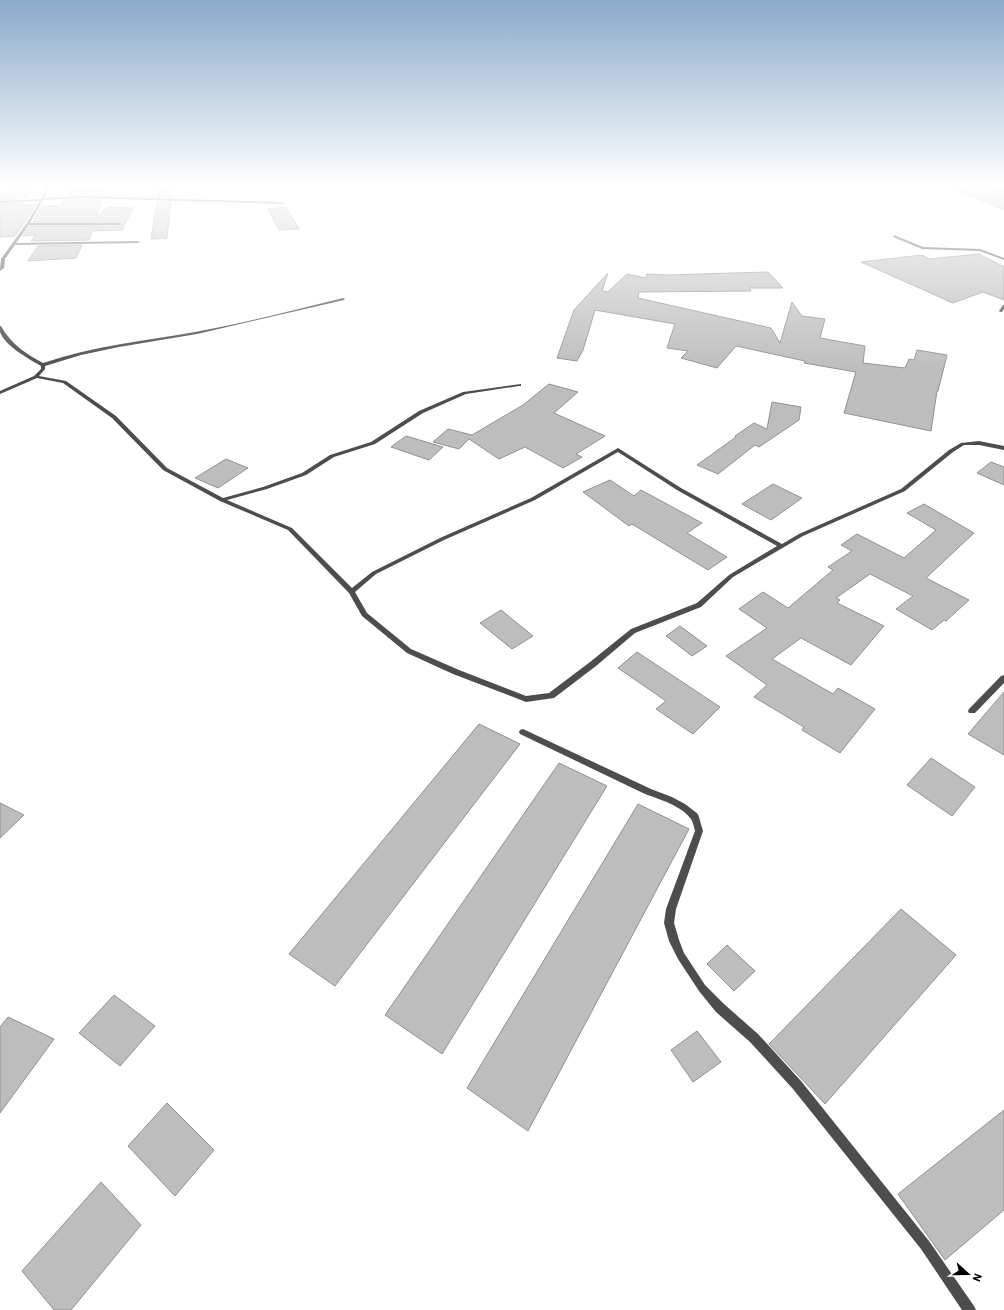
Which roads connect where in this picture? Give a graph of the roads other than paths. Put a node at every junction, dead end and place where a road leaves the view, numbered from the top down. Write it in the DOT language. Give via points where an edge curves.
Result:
graph roads {
  1 [pos="10,248"];
  2 [pos="926,248"];
  3 [pos="1004,259"];
  4 [pos="0,270"];
  5 [pos="342,299"];
  6 [pos="1004,306"];
  7 [pos="1001,311"];
  8 [pos="0,328"];
  9 [pos="43,365"];
  10 [pos="36,377"];
  11 [pos="519,385"];
  12 [pos="0,393"];
  13 [pos="1004,448"];
  14 [pos="222,500"];
  15 [pos="781,546"];
  16 [pos="352,592"];
  17 [pos="1004,678"];
  18 [pos="972,711"];
  19 [pos="523,732"];
  20 [pos="970,1310"];
  1 -- 4 [label="street"];
  2 -- 3 [label="street" via="980,250"];
  5 -- 9 [label="street" via="197,333 111,346"];
  6 -- 7 [label="street"];
  8 -- 9 [label="street" via="2,334 17,347"];
  9 -- 10 [label="street" via="43,369"];
  10 -- 12 [label="street"];
  10 -- 14 [label="street" via="64,382 114,417 165,469"];
  11 -- 14 [label="street" via="465,393 421,412 373,443 332,456 304,474"];
  13 -- 15 [label="street" via="979,443 964,444 951,451 903,490"];
  14 -- 16 [label="street" via="290,530"];
  15 -- 16 [label="street" via="679,489 618,450 533,499 442,539 374,573"];
  15 -- 16 [label="street" via="731,576 699,605 633,632 551,696 526,699 409,651 364,614"];
  17 -- 18 [label="street"];
  19 -- 20 [label="street" via="648,792 669,799 695,817 699,831 675,896 669,922 681,956 702,988 754,1038 797,1085 925,1245"];
}
